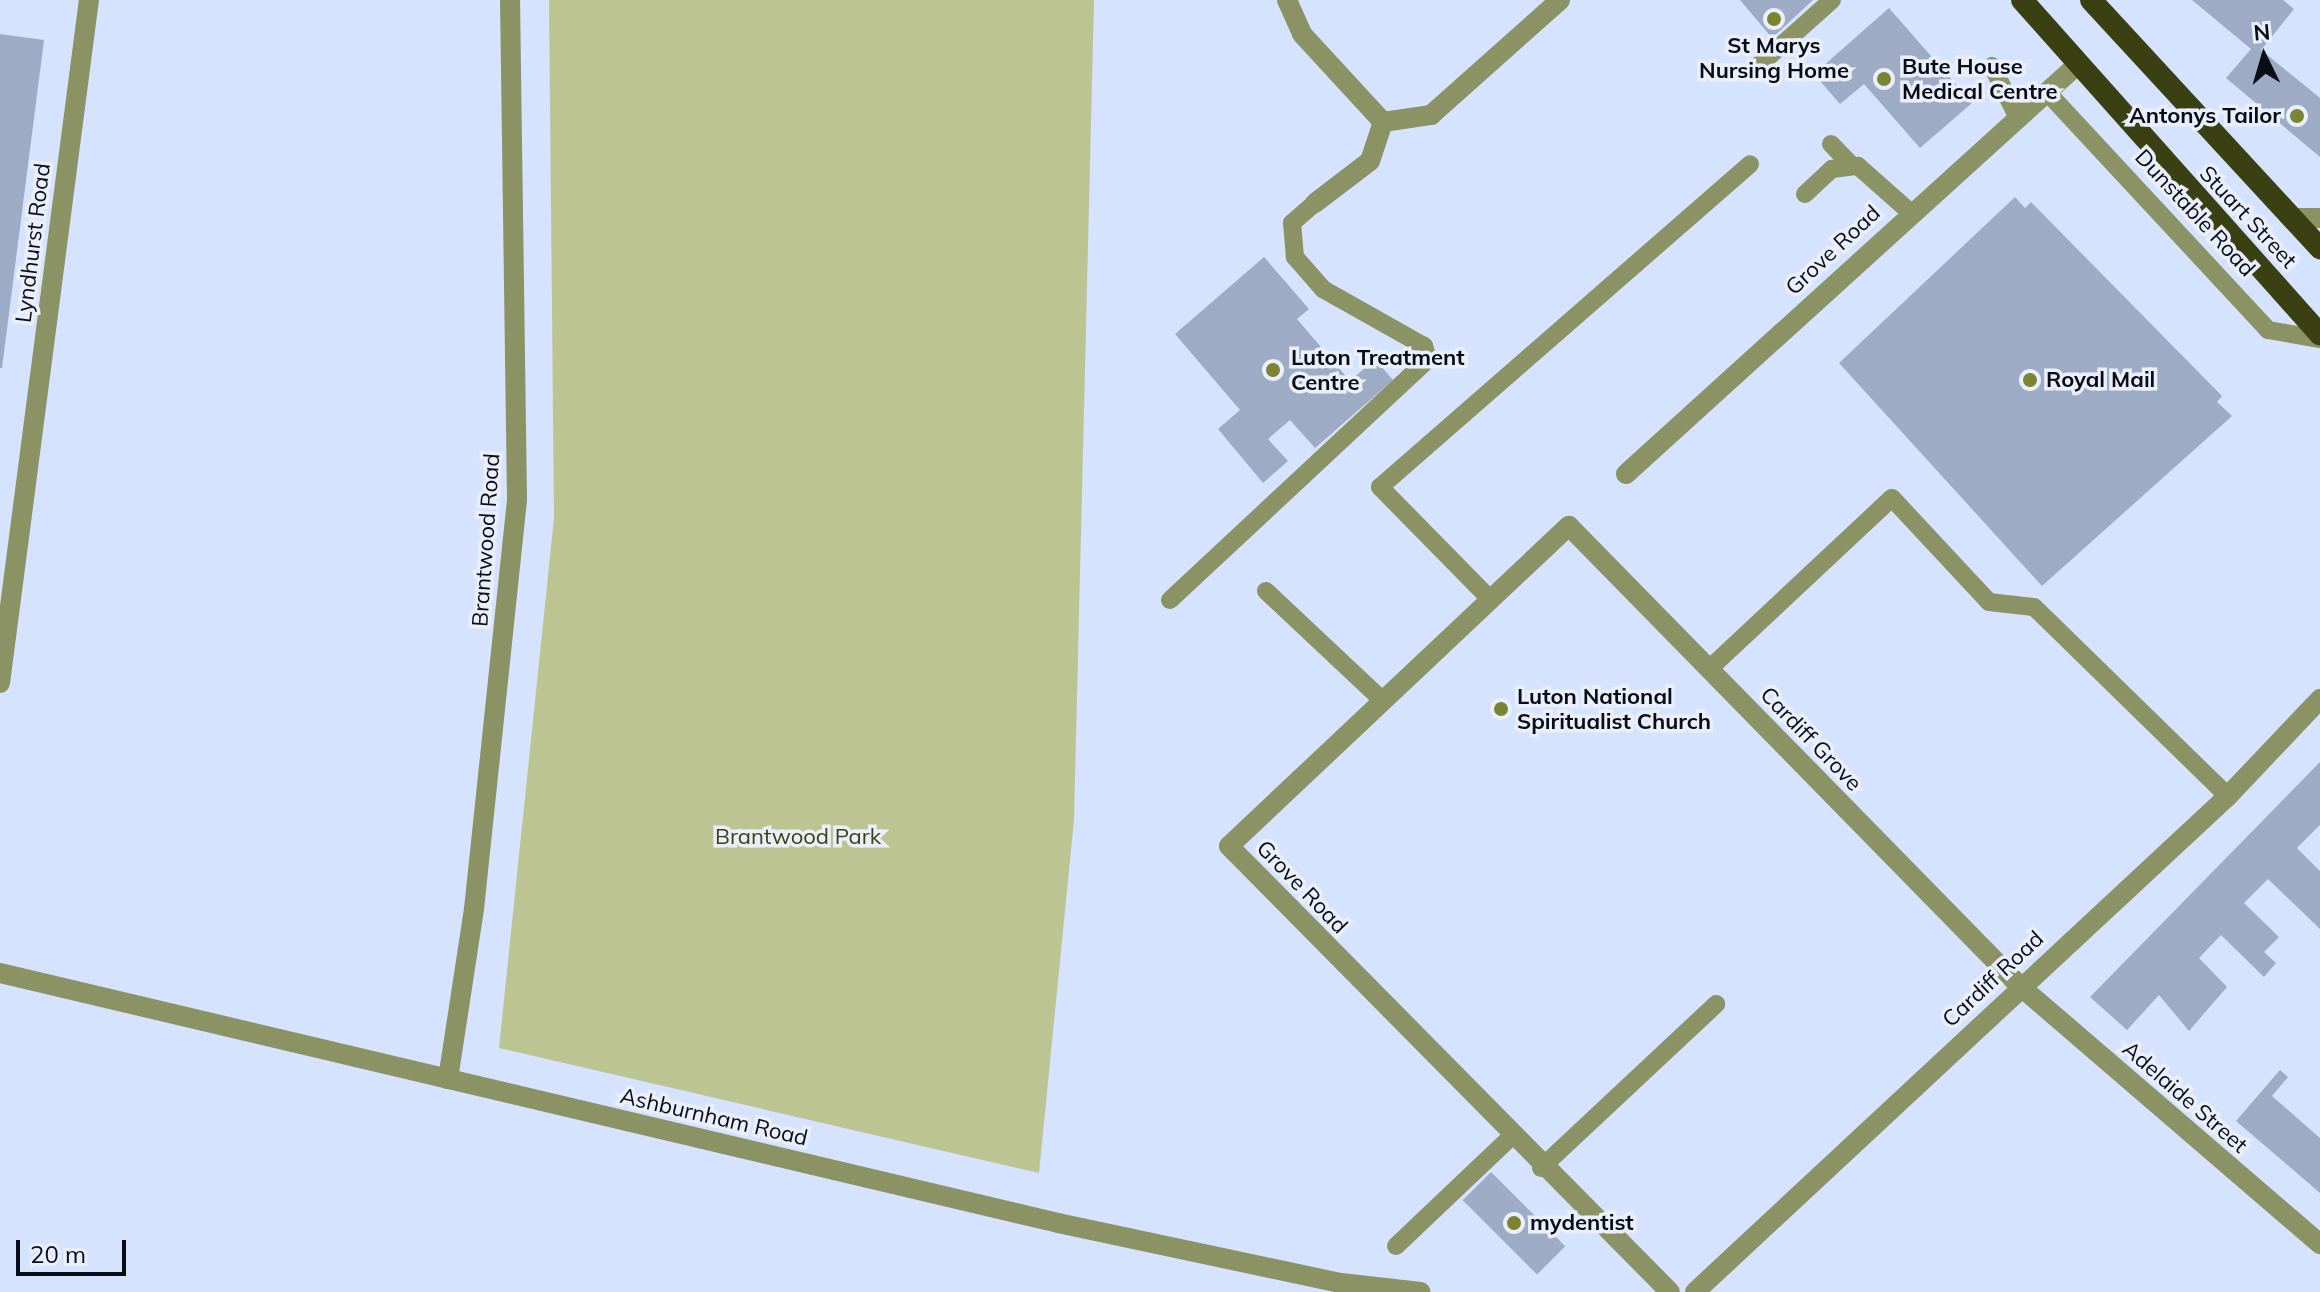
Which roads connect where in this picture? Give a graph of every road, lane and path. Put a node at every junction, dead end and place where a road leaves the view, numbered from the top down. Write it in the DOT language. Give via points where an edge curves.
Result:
graph roads {
  1 [pos="89,0"];
  2 [pos="510,0"];
  3 [pos="1287,0"];
  4 [pos="1560,0"];
  5 [pos="1832,0"];
  6 [pos="2022,0"];
  7 [pos="2091,0"];
  8 [pos="2077,65"];
  9 [pos="1758,66"];
  10 [pos="1992,66"];
  11 [pos="2047,92"];
  12 [pos="2018,118"];
  13 [pos="1383,122"];
  14 [pos="1831,144"];
  15 [pos="1750,164"];
  16 [pos="1852,166"];
  17 [pos="2170,170"];
  18 [pos="1805,194"];
  19 [pos="1315,203"];
  20 [pos="1910,212"];
  21 [pos="2292,218"];
  22 [pos="2320,218"];
  23 [pos="2320,248"];
  24 [pos="2320,337"];
  25 [pos="1626,474"];
  26 [pos="1569,526"];
  27 [pos="1266,591"];
  28 [pos="1490,599"];
  29 [pos="1170,600"];
  30 [pos="1709,669"];
  31 [pos="0,683"];
  32 [pos="2320,699"];
  33 [pos="1383,701"];
  34 [pos="2228,796"];
  35 [pos="0,973"];
  36 [pos="2020,986"];
  37 [pos="1716,1004"];
  38 [pos="448,1079"];
  39 [pos="1511,1137"];
  40 [pos="1541,1168"];
  41 [pos="2320,1244"];
  42 [pos="1396,1246"];
  43 [pos="1420,1292"];
  44 [pos="1670,1292"];
  45 [pos="1695,1292"];
  1 -- 31 [label="street, Lyndhurst Road"];
  2 -- 38 [label="street, Brantwood Road" via="517,499 474,909"];
  3 -- 13 [label="street" via="1302,34"];
  4 -- 13 [label="street" via="1431,115"];
  5 -- 9 [label="lane"];
  6 -- 8 [label="highway, Dunstable Road"];
  7 -- 21 [label="highway"];
  8 -- 11 [label="street, Grove Road"];
  8 -- 17 [label="highway, Dunstable Road"];
  10 -- 12 [label="lane"];
  11 -- 12 [label="street, Grove Road"];
  11 -- 24 [label="lane, Dunstable Road" via="2268,330"];
  12 -- 20 [label="street, Grove Road"];
  13 -- 19 [label="street" via="1370,161"];
  14 -- 16 [label="lane"];
  15 -- 28 [label="lane" via="1380,487"];
  16 -- 18 [label="lane" via="1832,169"];
  16 -- 20 [label="lane" via="1870,170"];
  17 -- 24 [label="highway, Stuart Street"];
  19 -- 29 [label="lane" via="1292,223 1295,257 1323,289 1424,346 1428,359"];
  20 -- 25 [label="street, Grove Road"];
  21 -- 22 [label="street"];
  21 -- 23 [label="highway, Stuart Street"];
  26 -- 28 [label="street, Grove Road"];
  26 -- 30 [label="street, Cardiff Grove"];
  27 -- 33 [label="lane"];
  28 -- 33 [label="street, Grove Road"];
  30 -- 34 [label="lane" via="1892,498 1989,602 2034,607"];
  30 -- 36 [label="street, Cardiff Grove"];
  32 -- 34 [label="street, Cardiff Road"];
  33 -- 39 [label="street, Grove Road" via="1229,846"];
  34 -- 36 [label="street, Cardiff Road"];
  35 -- 38 [label="street, Ashburnham Road"];
  36 -- 41 [label="street, Adelaide Street"];
  36 -- 45 [label="street, Cardiff Road"];
  37 -- 40 [label="lane"];
  38 -- 43 [label="street, Ashburnham Road" via="1058,1223 1341,1283"];
  39 -- 40 [label="street, Grove Road"];
  39 -- 42 [label="lane"];
  40 -- 44 [label="street, Grove Road"];
}
